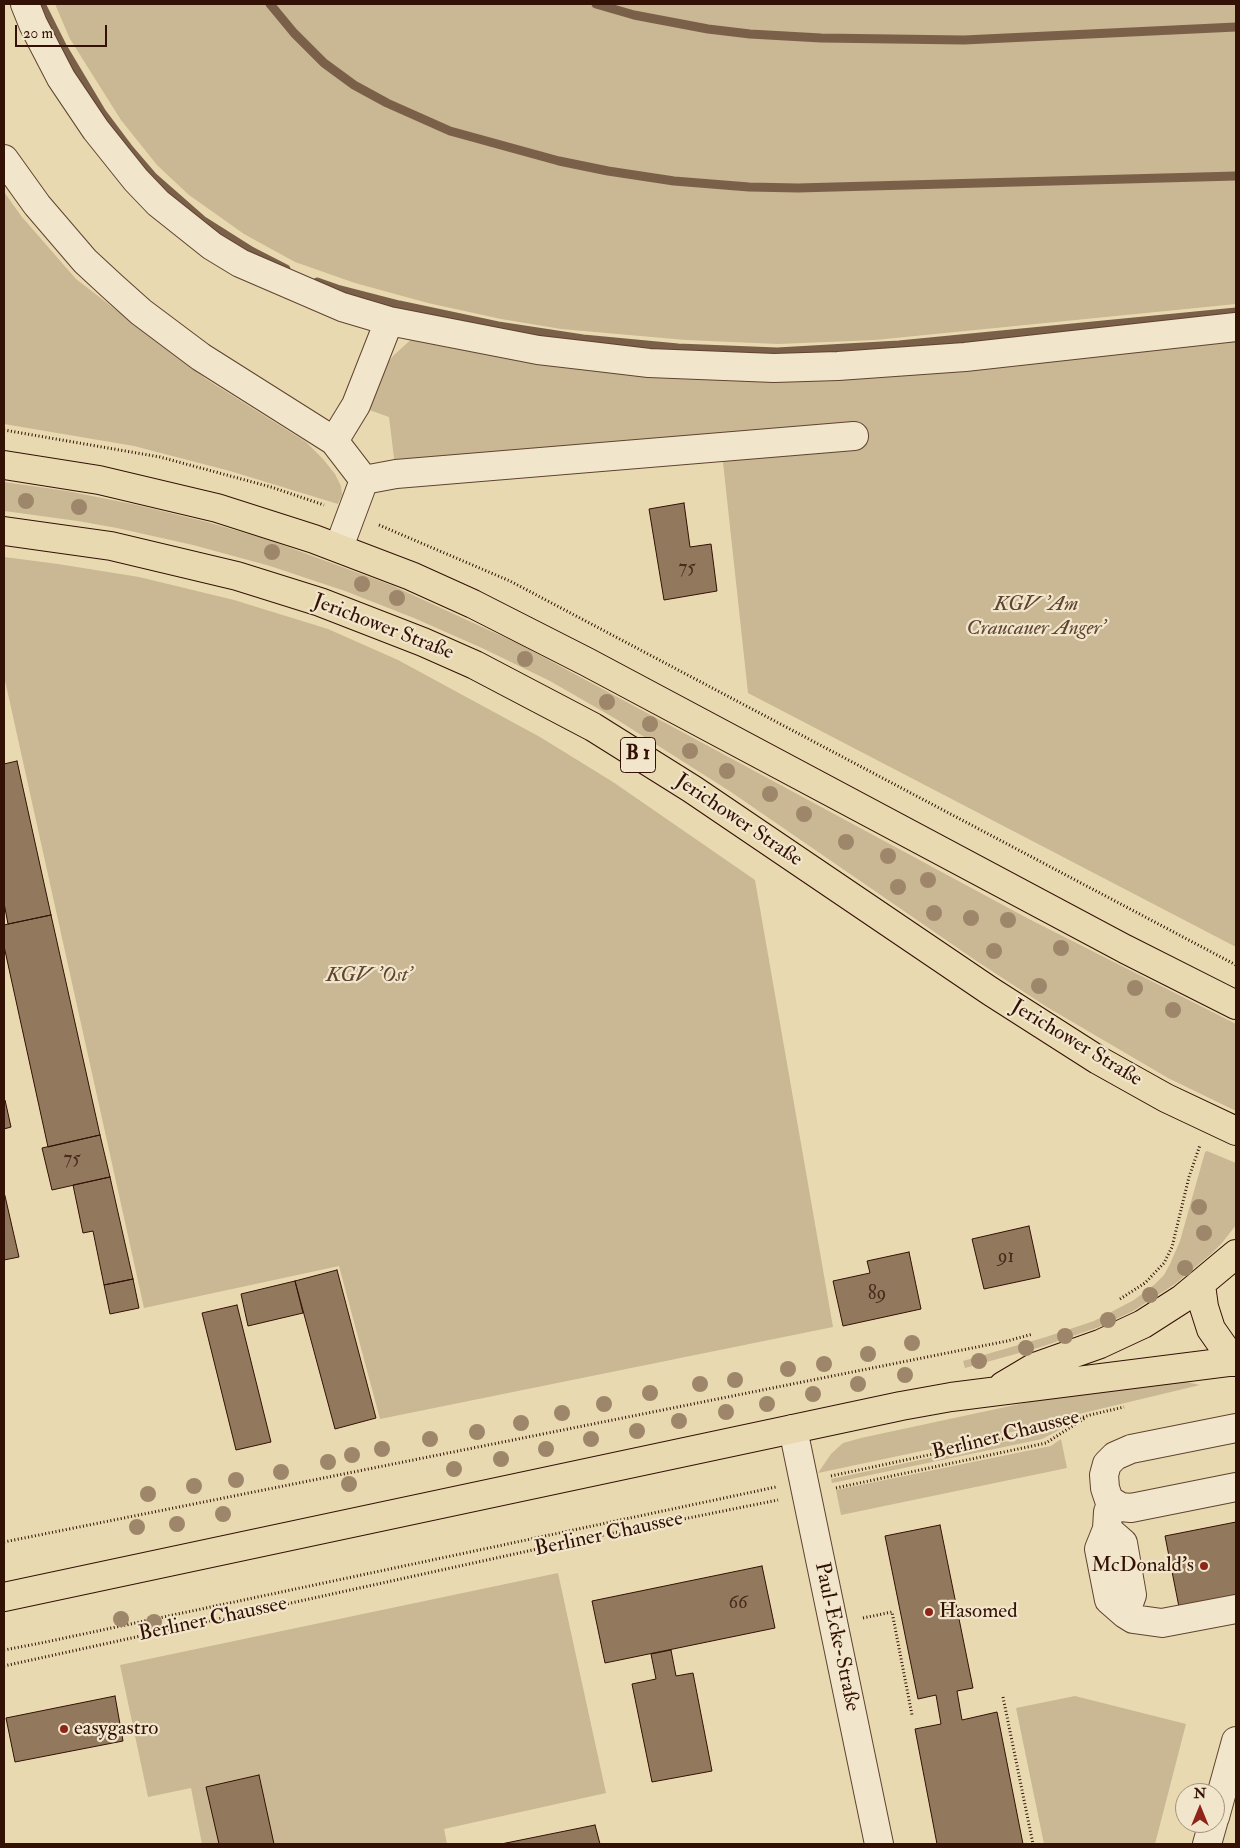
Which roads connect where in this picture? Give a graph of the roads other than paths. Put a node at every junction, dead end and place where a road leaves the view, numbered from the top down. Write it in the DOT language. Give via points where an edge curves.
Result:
graph roads {
  1 [pos="25,4"];
  2 [pos="4,159"];
  3 [pos="389,321"];
  4 [pos="1236,327"];
  5 [pos="854,436"];
  6 [pos="334,441"];
  7 [pos="4,465"];
  8 [pos="364,480"];
  9 [pos="4,531"];
  10 [pos="339,547"];
  11 [pos="1236,1005"];
  12 [pos="1236,1131"];
  13 [pos="1236,1254"];
  14 [pos="1201,1285"];
  15 [pos="1236,1363"];
  16 [pos="993,1392"];
  17 [pos="1236,1428"];
  18 [pos="793,1429"];
  19 [pos="1236,1487"];
  20 [pos="1109,1500"];
  21 [pos="4,1598"];
  22 [pos="1236,1609"];
  23 [pos="1236,1741"];
  24 [pos="1224,1783"];
  25 [pos="879,1844"];
  1 -- 3 [label="street" via="61,78 96,130 158,203 212,246 240,263 342,307"];
  2 -- 6 [label="street" via="37,205 85,260 141,312 201,357"];
  3 -- 4 [label="street" via="538,350 649,363 774,368 965,357"];
  3 -- 6 [label="street" via="356,405"];
  5 -- 8 [label="street" via="396,474"];
  6 -- 8 [label="street"];
  7 -- 10 [label="main road" via="50,471 185,500"];
  8 -- 10 [label="street"];
  9 -- 12 [label="main road, Jerichower Straße / B 1" via="110,546 237,576 320,602 475,665 593,727 683,784 1098,1060 1166,1098"];
  10 -- 11 [label="main road" via="435,586 519,627"];
  13 -- 14 [label="main road, Berliner Chaussee"];
  14 -- 15 [label="main road, Berliner Chaussee" via="1211,1329"];
  14 -- 16 [label="main road, Berliner Chaussee" via="1121,1335 1036,1367"];
  15 -- 16 [label="main road, Berliner Chaussee"];
  16 -- 18 [label="main road, Berliner Chaussee"];
  17 -- 20 [label="street" via="1130,1449 1115,1456 1107,1464 1104,1476"];
  18 -- 21 [label="main road, Berliner Chaussee"];
  18 -- 25 [label="street, Paul-Ecke-Straße"];
  19 -- 20 [label="street" via="1132,1508 1121,1507"];
  20 -- 22 [label="street" via="1107,1529 1123,1544 1132,1596 1125,1614 1139,1620 1162,1623"];
  23 -- 24 [label="street"];
}
